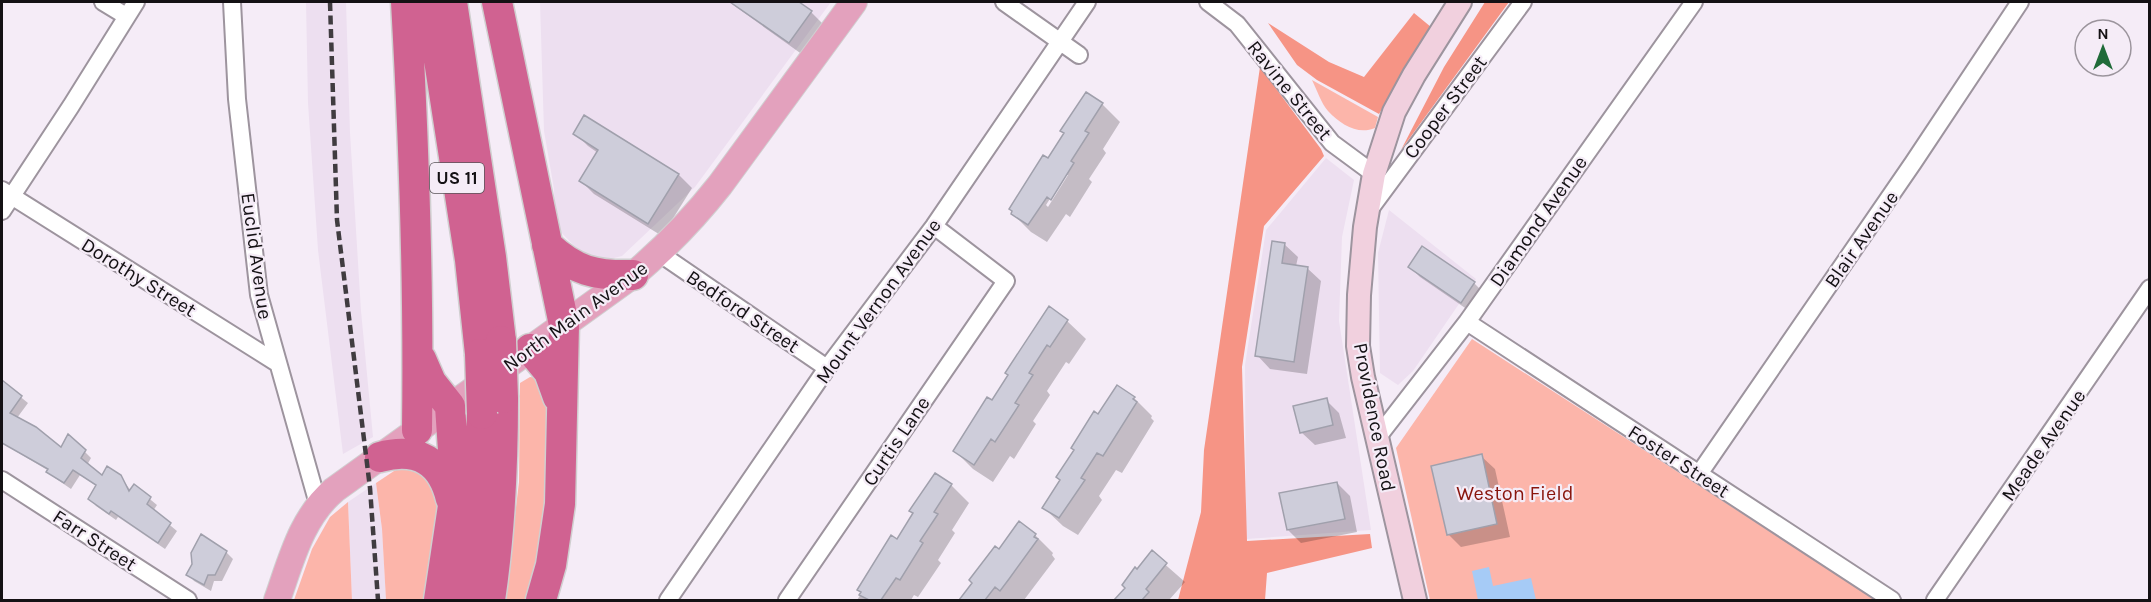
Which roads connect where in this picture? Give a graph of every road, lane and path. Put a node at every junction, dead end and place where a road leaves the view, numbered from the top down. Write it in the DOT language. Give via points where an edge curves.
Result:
graph roads {
  1 [pos="103,2"];
  2 [pos="136,2"];
  3 [pos="232,2"];
  4 [pos="406,2"];
  5 [pos="430,2"];
  6 [pos="452,2"];
  7 [pos="497,2"];
  8 [pos="854,2"];
  9 [pos="1004,2"];
  10 [pos="1087,2"];
  11 [pos="1208,2"];
  12 [pos="1460,2"];
  13 [pos="1523,2"];
  14 [pos="1694,2"];
  15 [pos="2020,2"];
  16 [pos="126,16"];
  17 [pos="1060,40"];
  18 [pos="1079,55"];
  19 [pos="1374,174"];
  20 [pos="4,199"];
  21 [pos="1367,212"];
  22 [pos="933,226"];
  23 [pos="547,245"];
  24 [pos="659,253"];
  25 [pos="633,275"];
  26 [pos="2150,288"];
  27 [pos="1467,322"];
  28 [pos="564,325"];
  29 [pos="419,338"];
  30 [pos="490,347"];
  31 [pos="530,349"];
  32 [pos="278,363"];
  33 [pos="828,368"];
  34 [pos="450,406"];
  35 [pos="493,406"];
  36 [pos="560,409"];
  37 [pos="417,430"];
  38 [pos="1377,438"];
  39 [pos="380,457"];
  40 [pos="1699,474"];
  41 [pos="2,480"];
  42 [pos="318,504"];
  43 [pos="453,506"];
  44 [pos="188,600"];
  45 [pos="277,600"];
  46 [pos="439,600"];
  47 [pos="468,600"];
  48 [pos="490,600"];
  49 [pos="541,600"];
  50 [pos="668,600"];
  51 [pos="787,600"];
  52 [pos="1415,600"];
  53 [pos="1892,600"];
  54 [pos="1935,600"];
  1 -- 16 [label="street"];
  2 -- 16 [label="street"];
  3 -- 32 [label="street, Euclid Avenue" via="237,99 259,294"];
  4 -- 29 [label="highway"];
  5 -- 30 [label="highway, US 11" via="470,260"];
  6 -- 30 [label="highway, US 11" via="491,257"];
  7 -- 23 [label="highway"];
  8 -- 24 [label="main road, North Main Avenue" via="720,185"];
  9 -- 17 [label="street"];
  10 -- 17 [label="street, Mount Vernon Avenue"];
  11 -- 19 [label="street, Ravine Street" via="1237,24 1332,143"];
  12 -- 19 [label="main road, Providence Road" via="1394,112"];
  13 -- 21 [label="street, Cooper Street"];
  14 -- 27 [label="street, Diamond Avenue"];
  15 -- 40 [label="street, Blair Avenue"];
  16 -- 20 [label="street" via="71,106"];
  17 -- 18 [label="street"];
  17 -- 22 [label="street, Mount Vernon Avenue"];
  19 -- 21 [label="main road, Providence Road"];
  20 -- 32 [label="street, Dorothy Street"];
  21 -- 38 [label="main road, Providence Road" via="1358,346"];
  22 -- 33 [label="street, Mount Vernon Avenue"];
  22 -- 51 [label="street, Curtis Lane" via="1006,281"];
  23 -- 25 [label="highway" via="583,270"];
  23 -- 28 [label="highway"];
  24 -- 25 [label="main road, North Main Avenue"];
  24 -- 33 [label="street, Bedford Street"];
  25 -- 28 [label="main road, North Main Avenue"];
  26 -- 54 [label="street, Meade Avenue"];
  27 -- 38 [label="street, Diamond Avenue"];
  27 -- 40 [label="street, Foster Street"];
  28 -- 31 [label="main road, North Main Avenue"];
  28 -- 36 [label="highway"];
  29 -- 34 [label="highway" via="425,373"];
  29 -- 37 [label="highway"];
  30 -- 35 [label="highway, US 11, bridge"];
  31 -- 34 [label="main road, North Main Avenue"];
  31 -- 36 [label="highway" via="554,381"];
  32 -- 42 [label="street, Euclid Avenue"];
  33 -- 50 [label="street, Mount Vernon Avenue"];
  34 -- 37 [label="main road, North Main Avenue"];
  34 -- 43 [label="highway"];
  35 -- 47 [label="highway, US 11"];
  35 -- 48 [label="highway, US 11" via="501,486"];
  36 -- 49 [label="highway" via="560,504 551,565"];
  37 -- 39 [label="main road, North Main Avenue"];
  38 -- 52 [label="main road, Providence Road"];
  39 -- 42 [label="main road, North Main Avenue"];
  39 -- 43 [label="highway" via="413,454 433,464 446,481"];
  40 -- 53 [label="street, Foster Street"];
  41 -- 44 [label="street, Farr Street"];
  42 -- 45 [label="main road, North Main Avenue" via="300,537"];
  43 -- 46 [label="highway"];
}
